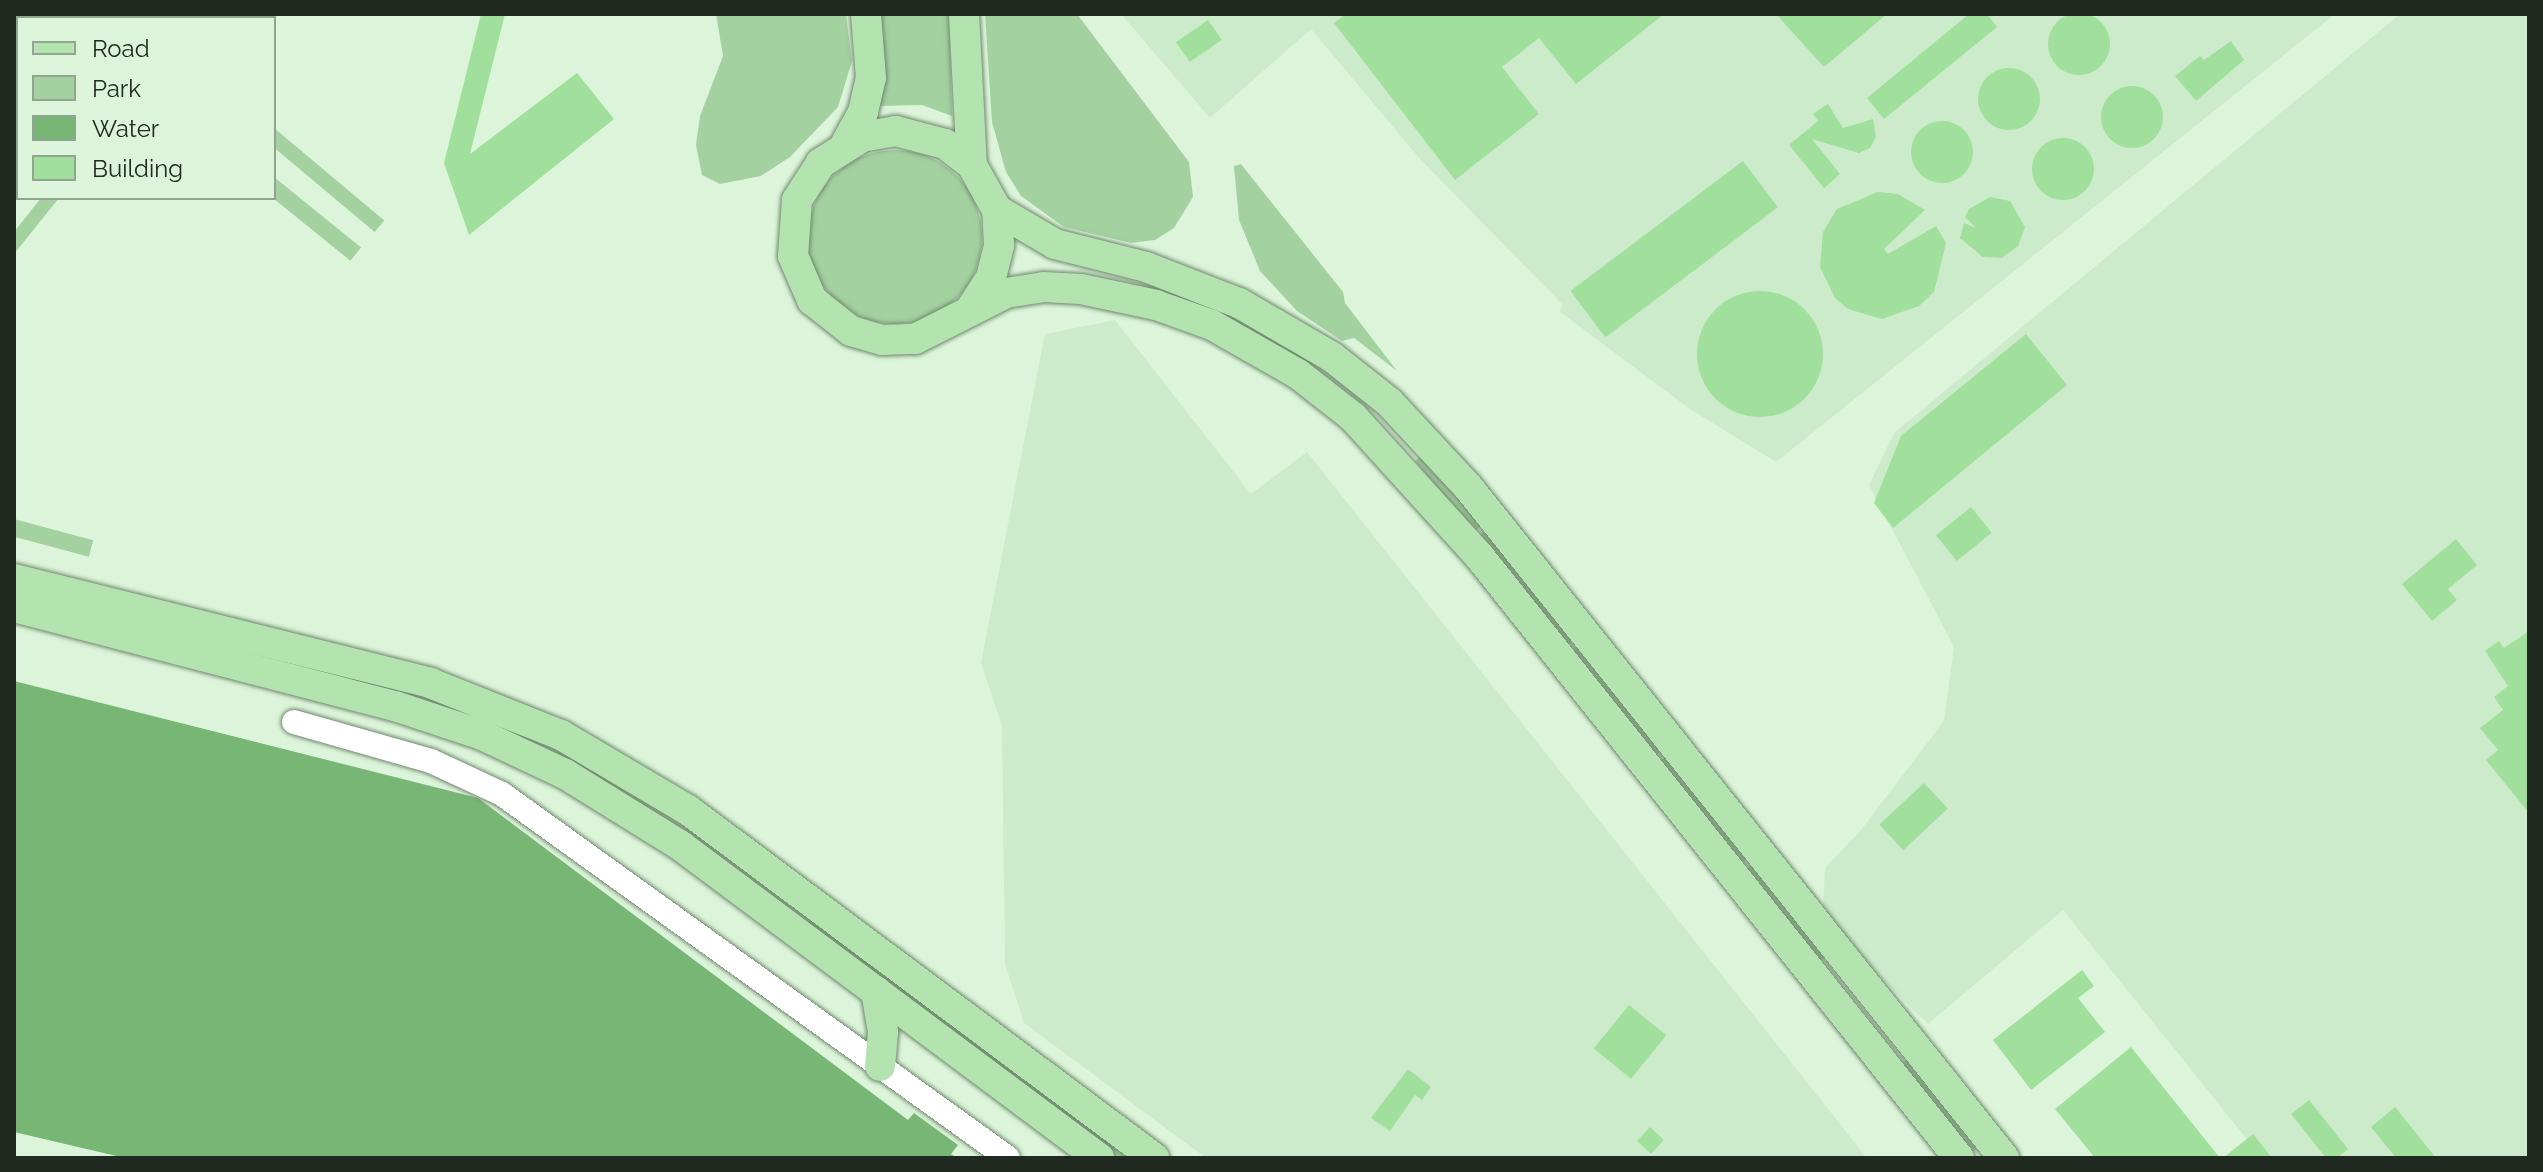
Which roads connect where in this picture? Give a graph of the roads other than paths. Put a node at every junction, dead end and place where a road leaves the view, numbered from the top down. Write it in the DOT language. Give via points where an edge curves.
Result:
graph roads {
  1 [pos="866,14"];
  2 [pos="964,14"];
  3 [pos="846,143"];
  4 [pos="972,165"];
  5 [pos="997,210"];
  6 [pos="972,307"];
  7 [pos="1238,338"];
  8 [pos="1415,427"];
  9 [pos="14,579"];
  10 [pos="57,604"];
  11 [pos="14,607"];
  12 [pos="294,722"];
  13 [pos="681,846"];
  14 [pos="801,893"];
  15 [pos="876,991"];
  16 [pos="880,1066"];
  17 [pos="1008,1158"];
  18 [pos="1099,1158"];
  19 [pos="1154,1158"];
  20 [pos="1959,1158"];
  21 [pos="2004,1158"];
  1 -- 3 [label="main road" via="871,78 863,112"];
  2 -- 4 [label="main road"];
  3 -- 4 [label="main road" via="879,132 913,132 945,144"];
  3 -- 6 [label="main road" via="810,175 793,214 793,256 812,300 851,331 899,341 931,335"];
  4 -- 5 [label="main road"];
  5 -- 6 [label="main road" via="996,262"];
  5 -- 8 [label="main road" via="1055,244 1160,272 1271,319 1332,357"];
  6 -- 7 [label="main road" via="1006,293 1062,287 1156,305"];
  7 -- 8 [label="main road" via="1292,357 1327,377 1403,444 1415,438"];
  7 -- 20 [label="main road" via="1298,374 1353,417 1442,511"];
  8 -- 21 [label="main road"];
  9 -- 10 [label="main road"];
  10 -- 11 [label="main road"];
  10 -- 13 [label="main road" via="439,719 565,774"];
  10 -- 14 [label="main road" via="396,673 497,706 639,778"];
  12 -- 16 [label="street" via="431,761 502,794"];
  13 -- 14 [label="main road" via="728,864 777,899 792,900"];
  13 -- 15 [label="main road"];
  14 -- 19 [label="main road"];
  15 -- 16 [label="main road" via="883,1032"];
  15 -- 18 [label="main road"];
  16 -- 17 [label="street"];
}
